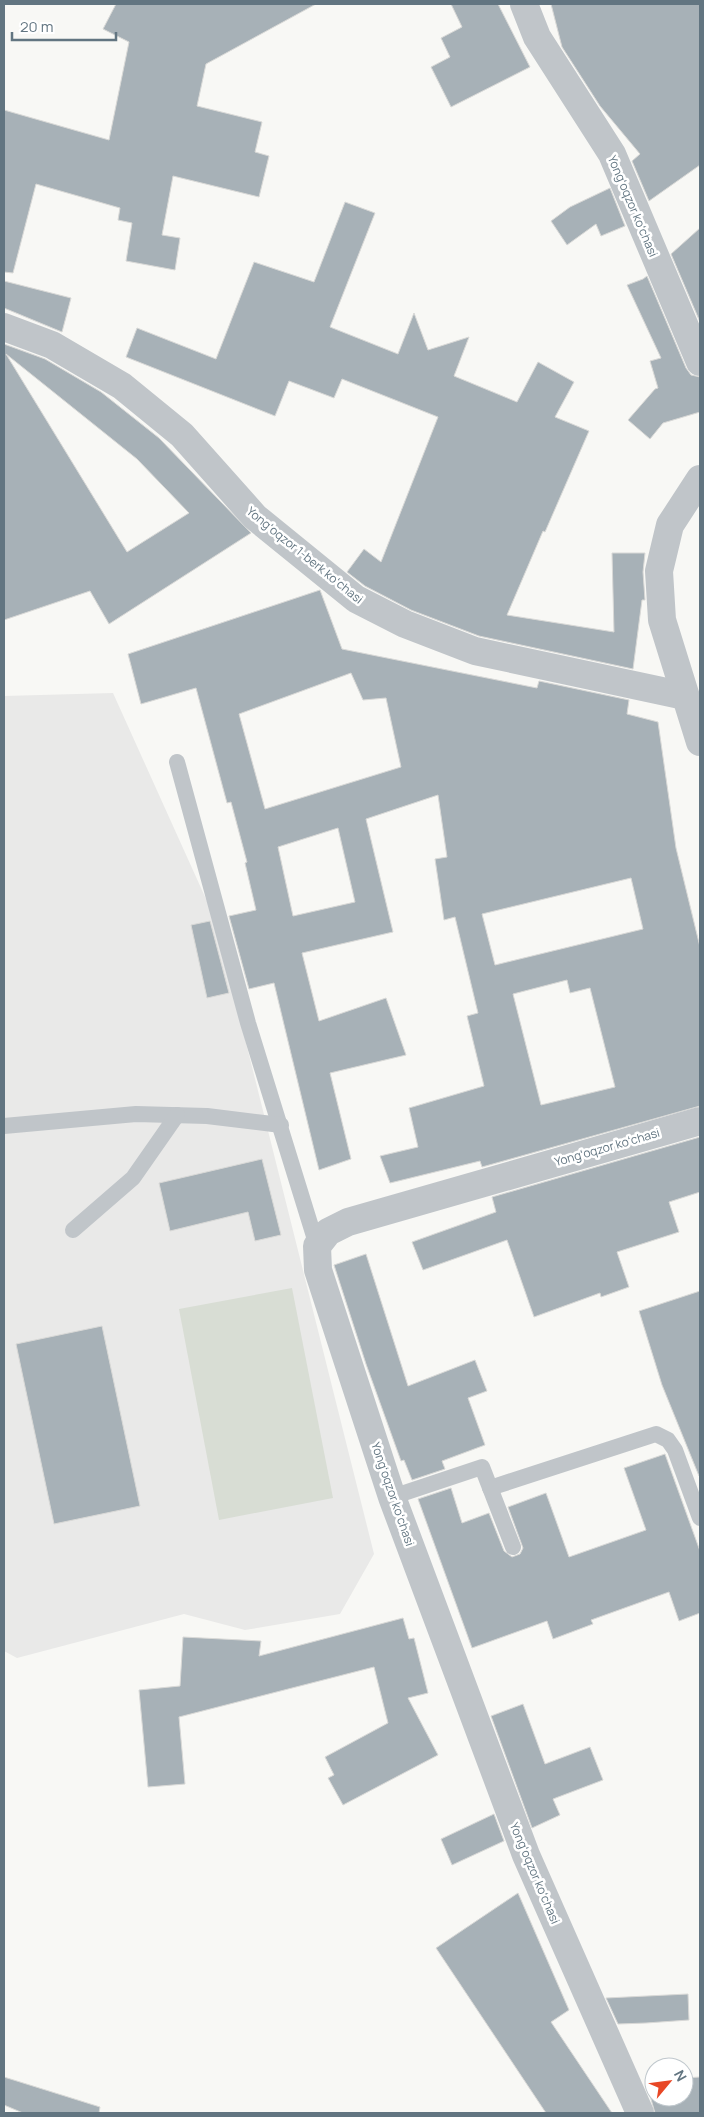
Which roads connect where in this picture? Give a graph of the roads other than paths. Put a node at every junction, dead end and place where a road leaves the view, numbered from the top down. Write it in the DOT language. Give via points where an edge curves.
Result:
graph roads {
  1 [pos="524,4"];
  2 [pos="4,327"];
  3 [pos="700,362"];
  4 [pos="700,479"];
  5 [pos="694,717"];
  6 [pos="177,762"];
  7 [pos="177,1115"];
  8 [pos="700,1120"];
  9 [pos="281,1125"];
  10 [pos="4,1126"];
  11 [pos="73,1230"];
  12 [pos="317,1246"];
  13 [pos="490,1488"];
  14 [pos="392,1496"];
  15 [pos="700,1518"];
  16 [pos="513,1546"];
  17 [pos="640,2113"];
  1 -- 3 [label="street, Yongʻoqzor koʻchasi" via="537,37 612,154"];
  2 -- 5 [label="street, Yongʻoqzor 1-berk koʻchasi" via="52,345 122,386 182,435 255,517 356,599 405,624 475,651"];
  4 -- 5 [label="street" via="670,525 659,571 662,620"];
  6 -- 9 [label="lane" via="248,1023"];
  7 -- 9 [label="lane"];
  7 -- 10 [label="lane" via="136,1114"];
  7 -- 11 [label="lane" via="133,1178"];
  8 -- 12 [label="street, Yongʻoqzor koʻchasi" via="348,1222 328,1232"];
  9 -- 12 [label="lane"];
  12 -- 14 [label="street, Yongʻoqzor koʻchasi" via="318,1270"];
  13 -- 14 [label="lane" via="482,1467"];
  13 -- 15 [label="lane" via="656,1434 668,1440 675,1450"];
  13 -- 16 [label="lane"];
  14 -- 17 [label="street, Yongʻoqzor koʻchasi" via="526,1855"];
}
